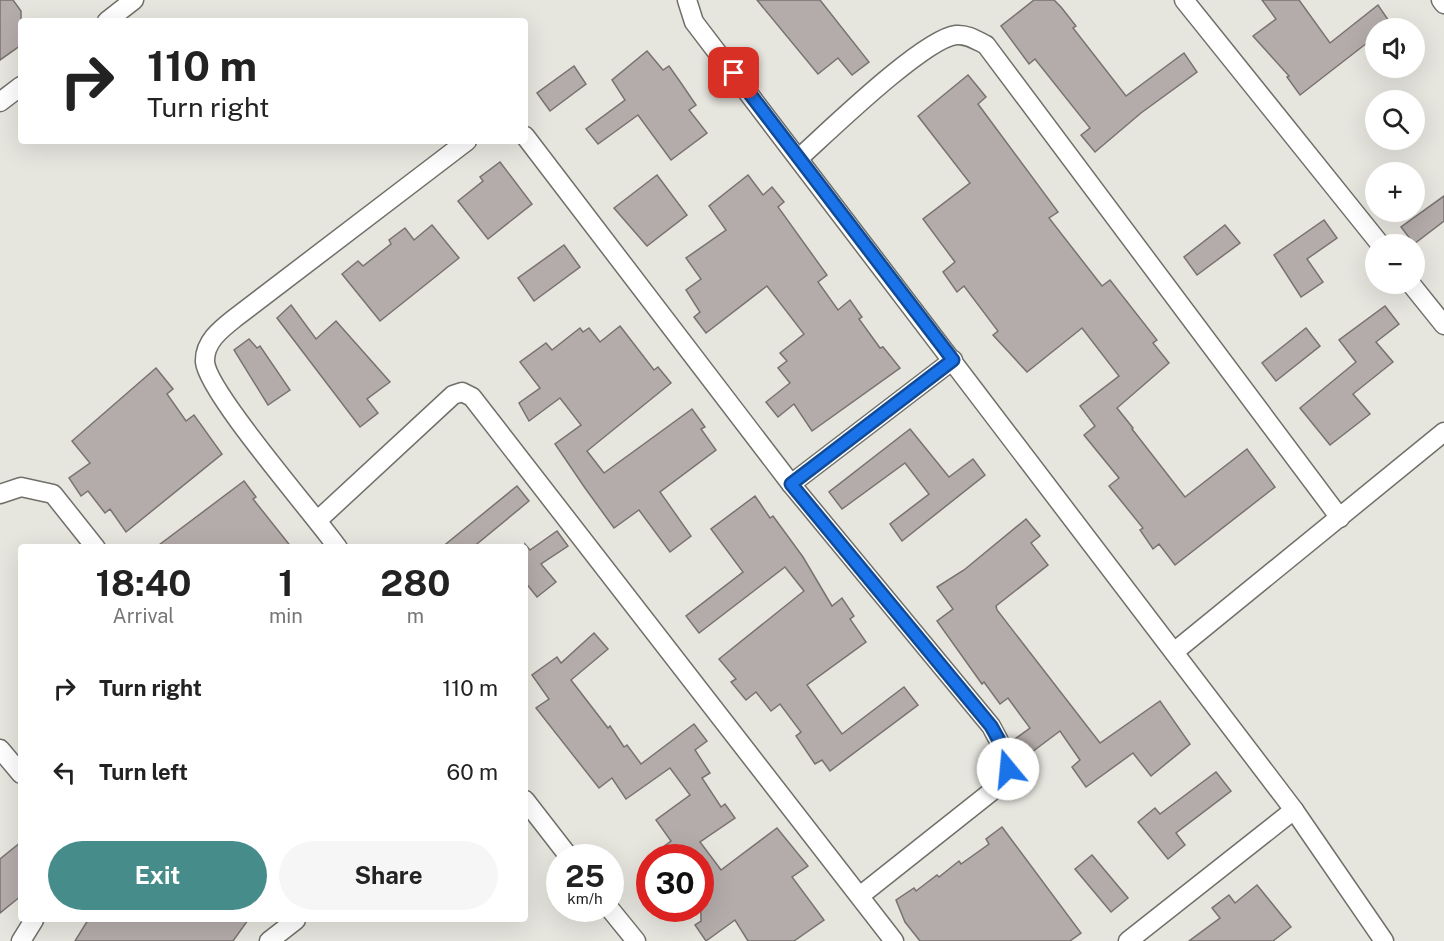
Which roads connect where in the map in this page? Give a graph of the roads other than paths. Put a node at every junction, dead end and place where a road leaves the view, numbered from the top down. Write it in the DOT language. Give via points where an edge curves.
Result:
graph roads {
  1 [pos="134,0"];
  2 [pos="687,0"];
  3 [pos="1184,0"];
  4 [pos="1441,0"];
  5 [pos="1444,4"];
  6 [pos="110,18"];
  7 [pos="18,88"];
  8 [pos="0,102"];
  9 [pos="528,140"];
  10 [pos="463,144"];
  11 [pos="799,158"];
  12 [pos="1372,234"];
  13 [pos="1419,294"];
  14 [pos="1444,325"];
  15 [pos="953,360"];
  16 [pos="1444,432"];
  17 [pos="791,484"];
  18 [pos="0,494"];
  19 [pos="1340,518"];
  20 [pos="318,520"];
  21 [pos="93,544"];
  22 [pos="335,544"];
  23 [pos="1174,652"];
  24 [pos="0,749"];
  25 [pos="18,770"];
  26 [pos="528,804"];
  27 [pos="1294,810"];
  28 [pos="559,844"];
  29 [pos="861,895"];
  30 [pos="33,922"];
  31 [pos="293,922"];
  32 [pos="621,922"];
  33 [pos="21,941"];
  34 [pos="269,941"];
  35 [pos="636,941"];
  36 [pos="894,941"];
  37 [pos="1128,941"];
  38 [pos="1384,941"];
  1 -- 6 [label="street"];
  2 -- 11 [label="street" via="694,22"];
  3 -- 12 [label="street"];
  4 -- 5 [label="street"];
  7 -- 8 [label="street"];
  9 -- 17 [label="street"];
  10 -- 20 [label="street" via="235,318 207,348 205,363 222,399"];
  11 -- 15 [label="street"];
  11 -- 19 [label="street" via="871,93 939,41 955,35 986,45"];
  13 -- 14 [label="street"];
  15 -- 17 [label="street"];
  15 -- 23 [label="street"];
  16 -- 19 [label="street"];
  17 -- 29 [label="street" via="991,726 1006,753 1008,769 1001,784"];
  18 -- 21 [label="street" via="21,487 52,494"];
  19 -- 23 [label="street"];
  20 -- 22 [label="street"];
  20 -- 29 [label="street" via="453,395 462,392 472,397"];
  23 -- 27 [label="street"];
  24 -- 25 [label="street"];
  26 -- 28 [label="street"];
  27 -- 37 [label="street"];
  27 -- 38 [label="street"];
  29 -- 36 [label="street"];
  30 -- 33 [label="street"];
  31 -- 34 [label="street"];
  32 -- 35 [label="street"];
}
